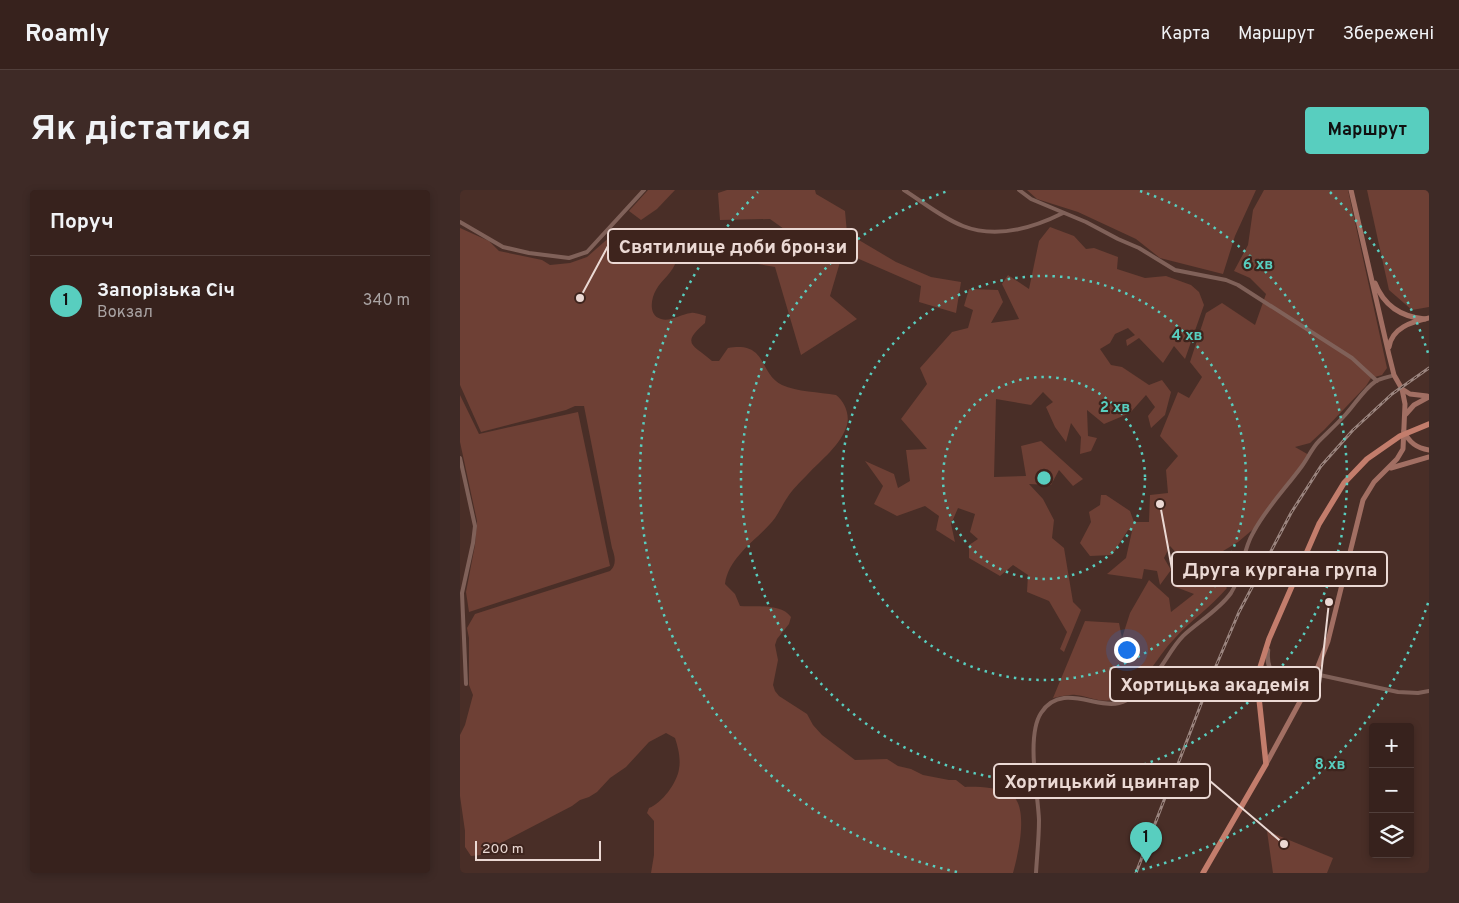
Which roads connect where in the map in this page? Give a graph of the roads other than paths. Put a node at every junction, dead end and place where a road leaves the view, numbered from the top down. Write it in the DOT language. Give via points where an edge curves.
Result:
graph roads {
  1 [pos="644,190"];
  2 [pos="904,190"];
  3 [pos="1019,190"];
  4 [pos="1351,190"];
  5 [pos="1063,213"];
  6 [pos="460,222"];
  7 [pos="1370,271"];
  8 [pos="1427,319"];
  9 [pos="1389,355"];
  10 [pos="1394,375"];
  11 [pos="1377,381"];
  12 [pos="1402,389"];
  13 [pos="1429,397"];
  14 [pos="1405,416"];
  15 [pos="1429,424"];
  16 [pos="1403,428"];
  17 [pos="1429,450"];
  18 [pos="1429,457"];
  19 [pos="460,458"];
  20 [pos="1388,469"];
  21 [pos="1269,639"];
  22 [pos="1315,674"];
  23 [pos="466,684"];
  24 [pos="1429,690"];
  25 [pos="1266,764"];
  26 [pos="1036,873"];
  27 [pos="1203,873"];
  1 -- 6 [label="street" via="587,252 569,258 528,254 503,247"];
  2 -- 5 [label="street" via="956,223 980,230 996,232 1030,227"];
  3 -- 5 [label="street"];
  4 -- 7 [label="main road"];
  5 -- 11 [label="street" via="1139,248 1175,270 1238,284 1352,358"];
  7 -- 8 [label="main road" via="1376,287 1390,306 1406,316"];
  7 -- 9 [label="main road"];
  8 -- 9 [label="main road" via="1412,322 1397,331 1388,345"];
  9 -- 10 [label="main road"];
  10 -- 11 [label="street"];
  10 -- 12 [label="main road"];
  11 -- 26 [label="street" via="1318,441 1262,518 1250,538 1236,583 1228,597 1182,638 1142,689 1119,703 1070,697 1048,705 1042,712 1035,727 1032,760 1039,817"];
  12 -- 13 [label="main road" via="1416,396"];
  12 -- 14 [label="main road"];
  13 -- 14 [label="main road" via="1414,405"];
  14 -- 16 [label="main road"];
  15 -- 21 [label="main road" via="1400,436 1371,454 1344,483 1320,524"];
  16 -- 17 [label="main road" via="1410,442"];
  16 -- 20 [label="main road" via="1401,454"];
  18 -- 20 [label="main road"];
  19 -- 23 [label="street" via="475,526 462,593"];
  20 -- 22 [label="main road" via="1374,482 1363,500 1333,624"];
  21 -- 22 [label="street" via="1268,661 1272,671 1281,679"];
  21 -- 25 [label="main road" via="1258,674"];
  22 -- 24 [label="street" via="1398,692 1418,694"];
  22 -- 25 [label="main road"];
  25 -- 27 [label="main road"];
}
